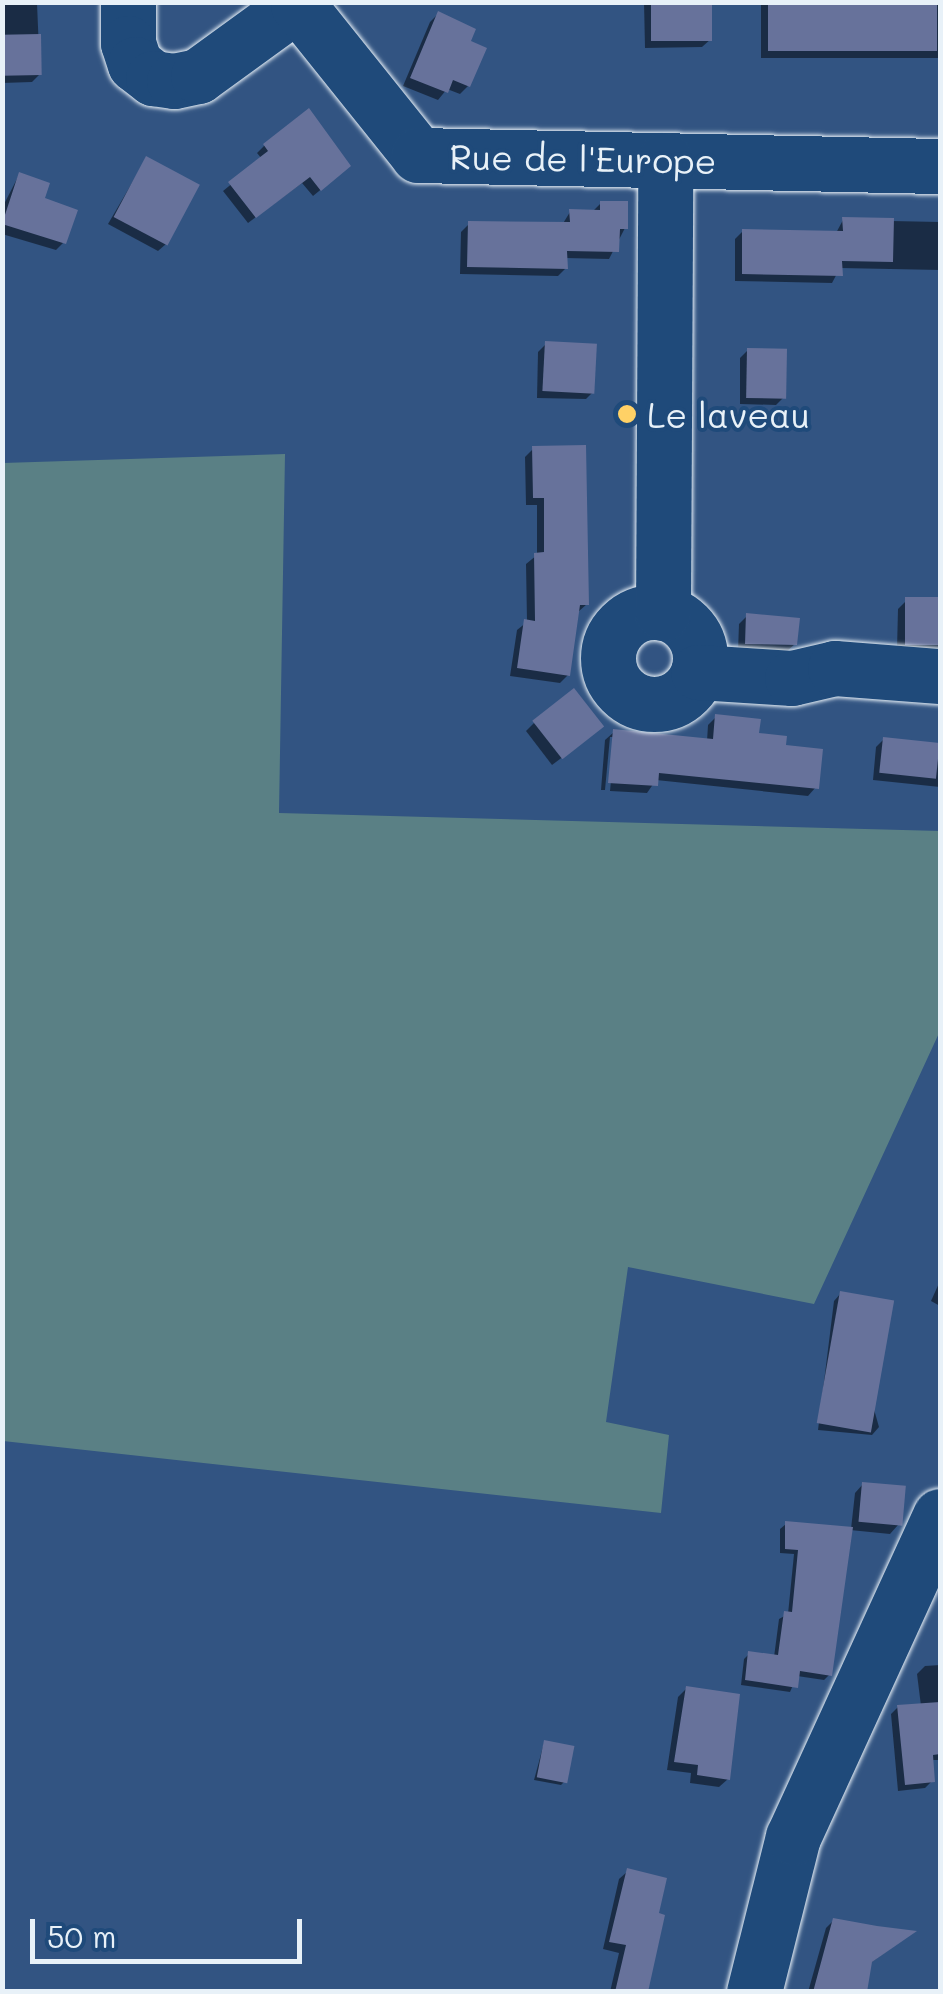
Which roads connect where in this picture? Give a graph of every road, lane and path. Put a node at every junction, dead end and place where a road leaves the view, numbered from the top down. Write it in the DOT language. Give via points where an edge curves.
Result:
graph roads {
  1 [pos="128,2"];
  2 [pos="299,4"];
  3 [pos="664,160"];
  4 [pos="940,166"];
  5 [pos="664,613"];
  6 [pos="698,672"];
  7 [pos="940,676"];
  8 [pos="940,1516"];
  9 [pos="754,1992"];
  1 -- 2 [label="street" via="135,64 152,78 174,81 198,76"];
  2 -- 3 [label="street, Rue de l'Europe" via="418,155"];
  3 -- 4 [label="street, Rue de l'Europe"];
  3 -- 5 [label="street"];
  5 -- 6 [label="street" via="690,628"];
  5 -- 6 [label="street" via="634,616 612,638 614,682 652,704 681,696"];
  6 -- 7 [label="street" via="792,678 835,668"];
  8 -- 9 [label="street" via="793,1836"];
}
